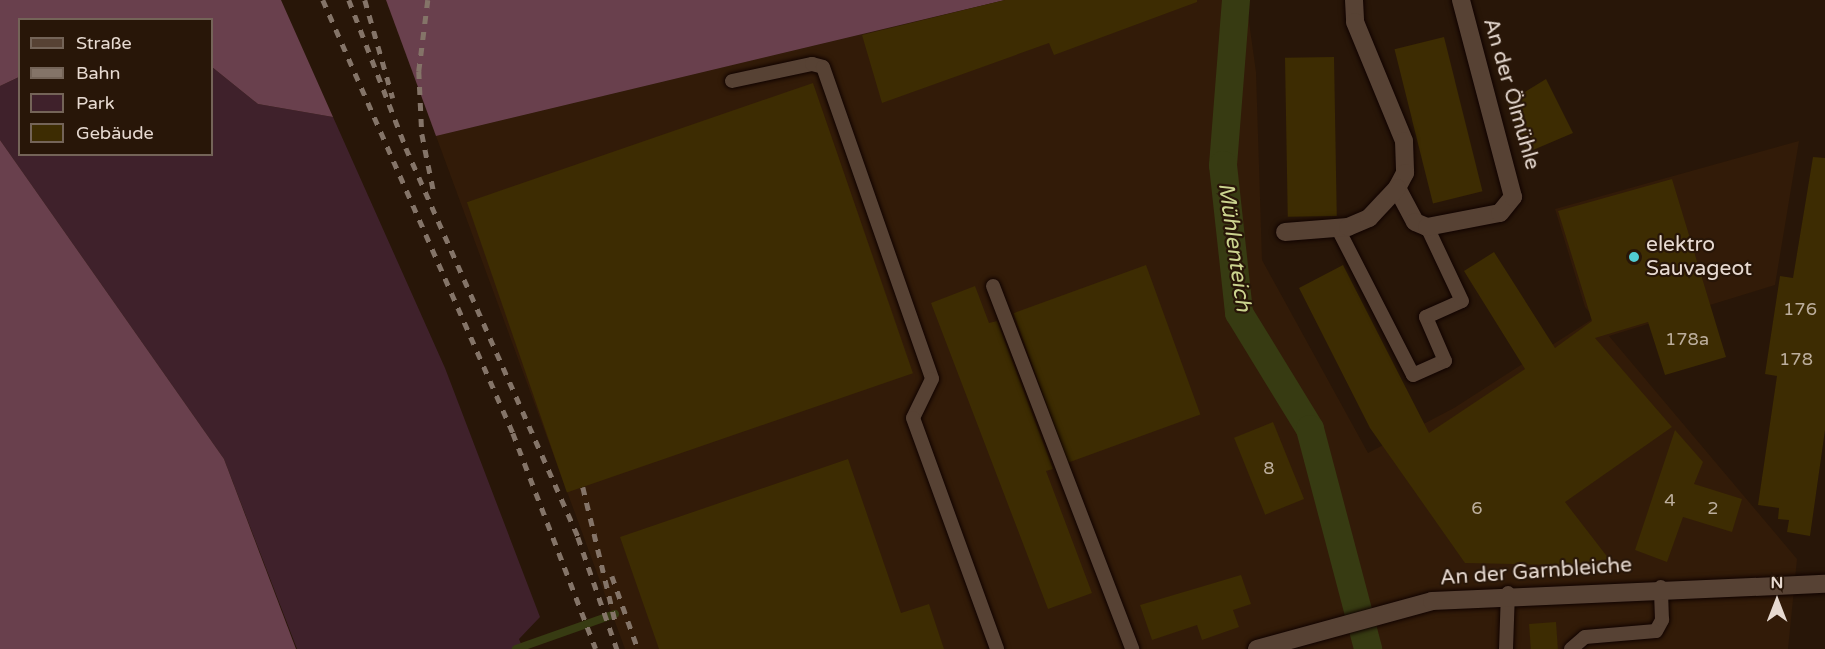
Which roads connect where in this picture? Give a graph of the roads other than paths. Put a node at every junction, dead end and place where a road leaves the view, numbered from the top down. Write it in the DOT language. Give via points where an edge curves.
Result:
graph roads {
  1 [pos="1354,0"];
  2 [pos="1461,0"];
  3 [pos="732,81"];
  4 [pos="1397,188"];
  5 [pos="1427,227"];
  6 [pos="1338,229"];
  7 [pos="1285,232"];
  8 [pos="993,286"];
  9 [pos="1825,584"];
  10 [pos="1661,587"];
  11 [pos="1508,593"];
  12 [pos="1295,643"];
  13 [pos="997,649"];
  14 [pos="1132,649"];
  15 [pos="1257,649"];
  16 [pos="1506,649"];
  17 [pos="1571,649"];
  1 -- 4 [label="street" via="1355,22 1404,141 1405,173"];
  2 -- 5 [label="street, An der Ölmühle" via="1513,197 1500,213"];
  3 -- 13 [label="lane" via="812,64 823,68 932,379 913,418"];
  4 -- 5 [label="street" via="1415,222"];
  4 -- 6 [label="street" via="1369,218"];
  5 -- 6 [label="lane" via="1462,301 1426,317 1445,361 1413,375"];
  6 -- 7 [label="street"];
  8 -- 14 [label="lane"];
  9 -- 10 [label="street, An der Garnbleiche"];
  10 -- 11 [label="street, An der Garnbleiche"];
  10 -- 17 [label="lane" via="1662,620 1656,631 1585,637"];
  11 -- 12 [label="street, An der Garnbleiche" via="1432,601 1379,619 1321,628"];
  11 -- 16 [label="lane"];
  12 -- 15 [label="street, An der Garnbleiche"];
}
